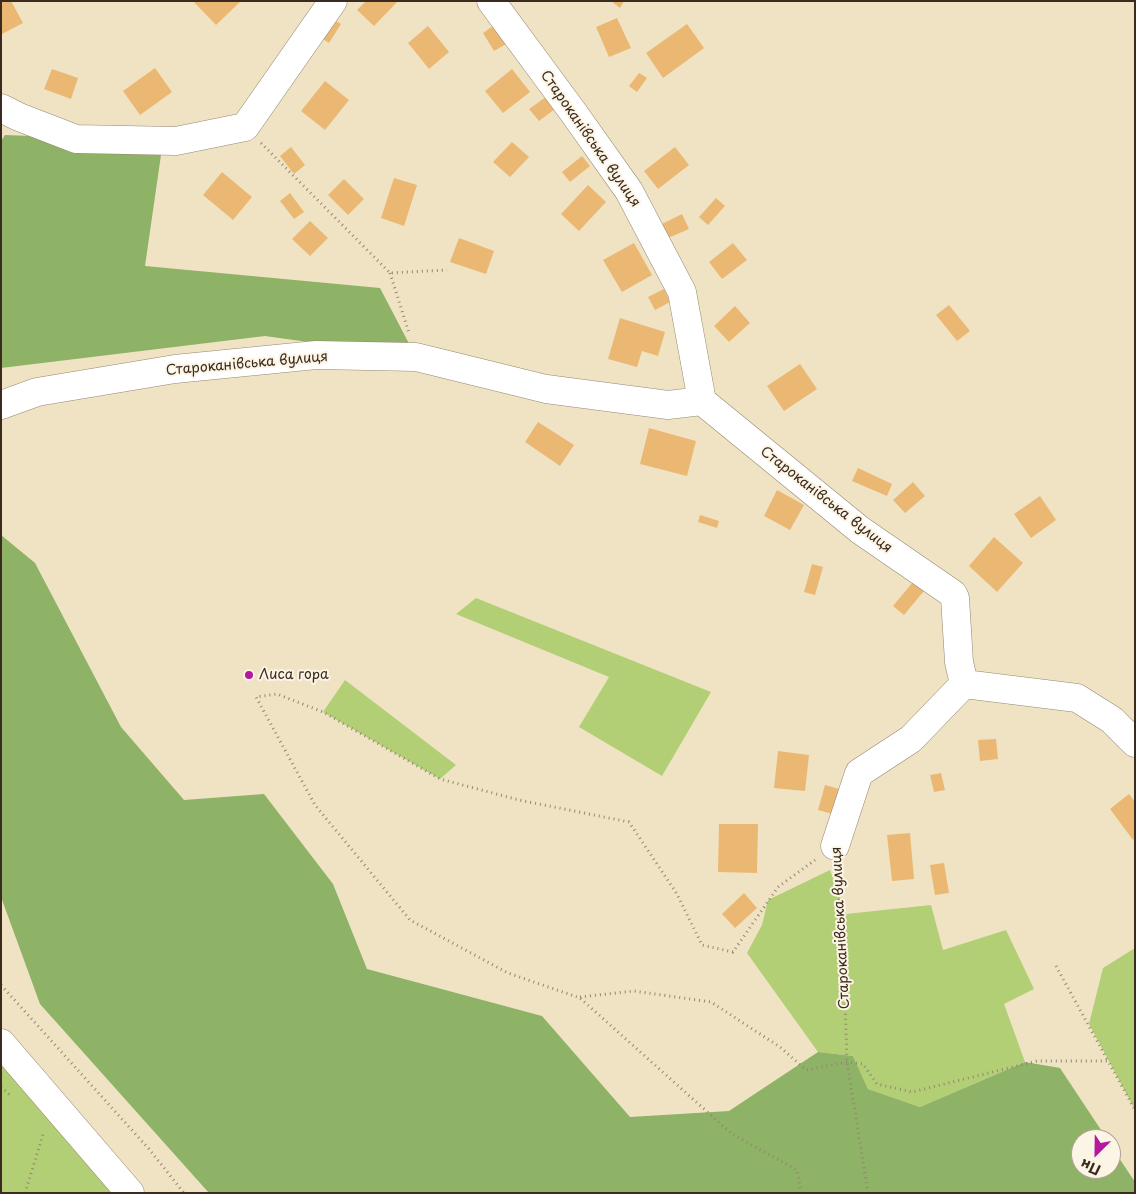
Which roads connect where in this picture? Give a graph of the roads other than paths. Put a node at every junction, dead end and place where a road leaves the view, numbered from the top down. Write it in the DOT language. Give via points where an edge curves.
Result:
graph roads {
  1 [pos="332,1"];
  2 [pos="491,1"];
  3 [pos="1,108"];
  4 [pos="702,402"];
  5 [pos="1,404"];
  6 [pos="964,684"];
  7 [pos="1135,743"];
  8 [pos="835,846"];
  9 [pos="1,1043"];
  10 [pos="130,1193"];
  1 -- 3 [label="street" via="245,127 176,141 76,139"];
  2 -- 4 [label="street, Староканівська вулиця" via="573,112 638,208 682,292"];
  4 -- 5 [label="street, Староканівська вулиця" via="668,405 546,389 416,357 316,355 175,369 37,392"];
  4 -- 6 [label="street, Староканівська вулиця" via="860,530 953,594"];
  6 -- 7 [label="street" via="1077,698 1112,720"];
  6 -- 8 [label="street, Староканівська вулиця" via="911,739 860,773"];
  9 -- 10 [label="street"];
}
